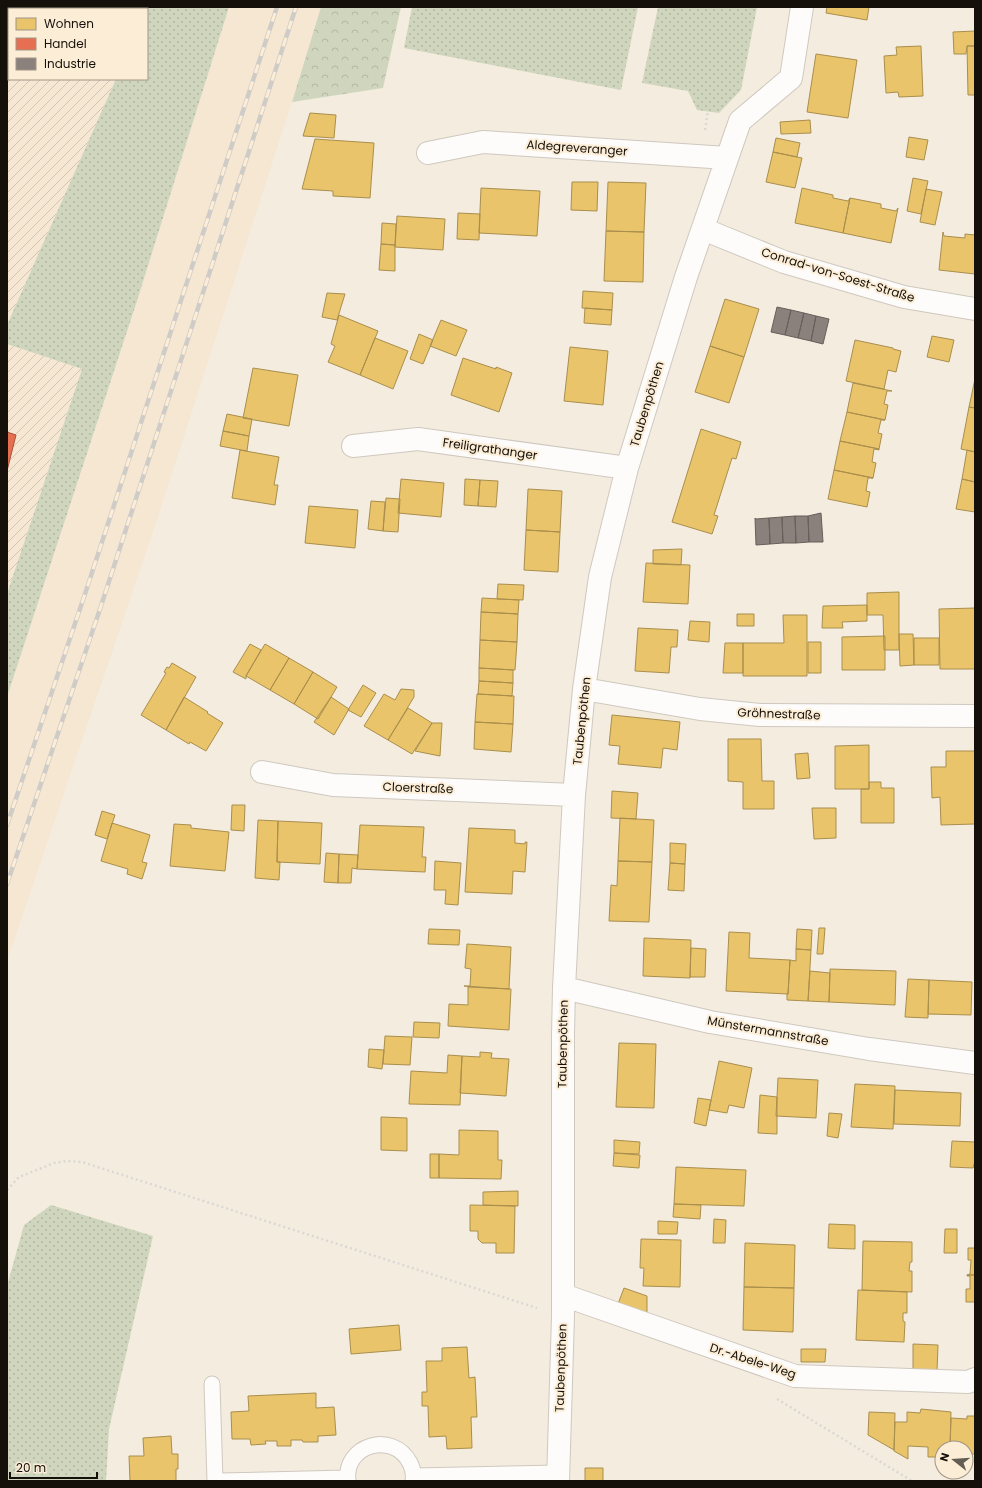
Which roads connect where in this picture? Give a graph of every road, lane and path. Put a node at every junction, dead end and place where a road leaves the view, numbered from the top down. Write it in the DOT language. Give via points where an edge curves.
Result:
graph roads {
  1 [pos="802,7"];
  2 [pos="428,153"];
  3 [pos="727,158"];
  4 [pos="703,230"];
  5 [pos="975,309"];
  6 [pos="353,446"];
  7 [pos="628,468"];
  8 [pos="584,689"];
  9 [pos="975,716"];
  10 [pos="262,772"];
  11 [pos="574,795"];
  12 [pos="564,988"];
  13 [pos="975,1063"];
  14 [pos="7,1190"];
  15 [pos="562,1295"];
  16 [pos="563,1316"];
  17 [pos="975,1379"];
  18 [pos="212,1384"];
  19 [pos="776,1399"];
  20 [pos="558,1477"];
  21 [pos="347,1479"];
  22 [pos="413,1479"];
  23 [pos="215,1481"];
  24 [pos="220,1481"];
  25 [pos="912,1481"];
  1 -- 3 [label="street, Taubenpöthen" via="791,78 740,121"];
  2 -- 3 [label="street, Aldegreveranger" via="483,142"];
  3 -- 4 [label="street, Taubenpöthen"];
  4 -- 5 [label="street, Conrad-von-Soest-Straße" via="784,262 897,295"];
  4 -- 7 [label="street, Taubenpöthen" via="686,277"];
  6 -- 7 [label="street, Freiligrathanger" via="418,439"];
  7 -- 8 [label="street, Taubenpöthen" via="600,577"];
  8 -- 9 [label="street, Gröhnestraße" via="700,709 760,714"];
  8 -- 11 [label="street, Taubenpöthen"];
  10 -- 11 [label="street, Cloerstraße" via="333,785"];
  11 -- 12 [label="street, Taubenpöthen"];
  12 -- 13 [label="street, Münstermannstraße" via="710,1022"];
  12 -- 15 [label="street, Taubenpöthen"];
  14 -- 16 [label="path" via="19,1177 54,1164 67,1161 82,1162"];
  15 -- 16 [label="street, Taubenpöthen"];
  15 -- 17 [label="street, Dr.-Abele-Weg" via="795,1376 968,1382"];
  16 -- 20 [label="street, Taubenpöthen"];
  18 -- 23 [label="lane"];
  19 -- 25 [label="path"];
  20 -- 22 [label="lane"];
  21 -- 22 [label="lane" via="350,1464 356,1454 378,1444 389,1445 407,1458 412,1468"];
  21 -- 24 [label="lane"];
}
